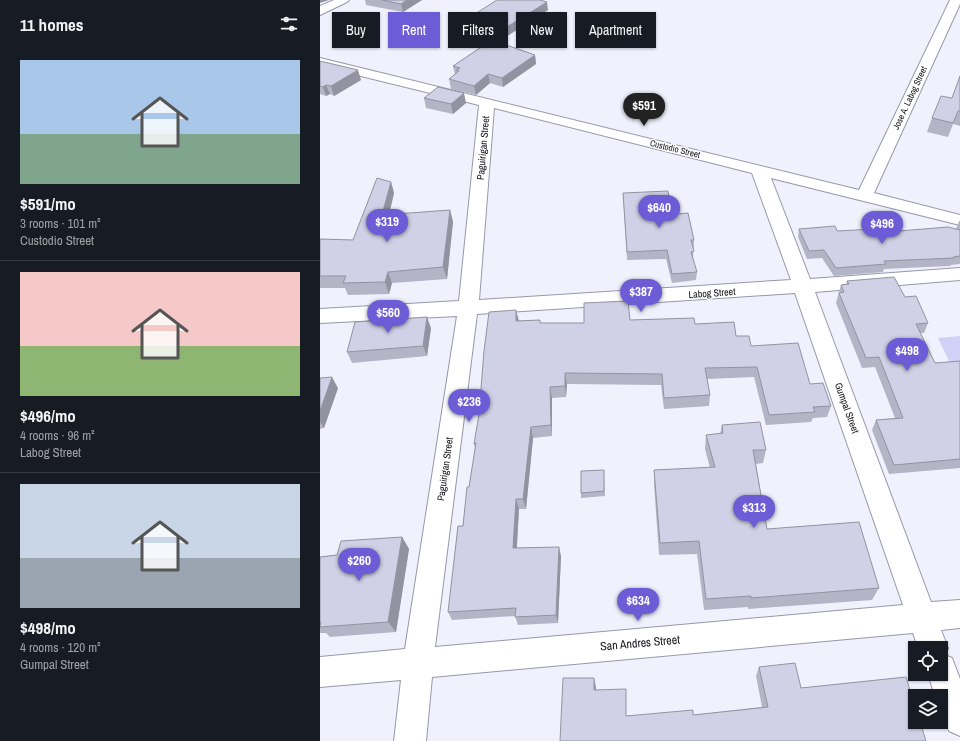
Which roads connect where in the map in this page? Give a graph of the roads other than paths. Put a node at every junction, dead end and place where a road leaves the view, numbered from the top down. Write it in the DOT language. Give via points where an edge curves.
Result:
graph roads {
  1 [pos="344,0"];
  2 [pos="956,0"];
  3 [pos="320,12"];
  4 [pos="320,62"];
  5 [pos="487,102"];
  6 [pos="759,169"];
  7 [pos="864,196"];
  8 [pos="960,220"];
  9 [pos="960,274"];
  10 [pos="803,286"];
  11 [pos="468,308"];
  12 [pos="320,316"];
  13 [pos="960,614"];
  14 [pos="922,617"];
  15 [pos="931,641"];
  16 [pos="418,664"];
  17 [pos="320,672"];
  18 [pos="946,681"];
  19 [pos="960,720"];
  20 [pos="410,741"];
  1 -- 3 [label="street"];
  2 -- 7 [label="street, Jose A. Labog Street"];
  4 -- 5 [label="street, Custodio Street"];
  5 -- 6 [label="street, Custodio Street"];
  5 -- 11 [label="street, Paguirigan Street"];
  6 -- 7 [label="street, Custodio Street"];
  6 -- 10 [label="street, Gumpal Street"];
  7 -- 8 [label="street, Custodio Street"];
  9 -- 10 [label="street, Labog Street"];
  10 -- 11 [label="street, Labog Street"];
  10 -- 14 [label="street, Gumpal Street"];
  11 -- 12 [label="street, Labog Street"];
  11 -- 16 [label="street, Paguirigan Street"];
  13 -- 14 [label="street, San Andres Street"];
  14 -- 15 [label="street, Gumpal Street"];
  14 -- 16 [label="street, San Andres Street"];
  16 -- 17 [label="street, San Andres Street"];
  16 -- 20 [label="street, Paguirigan Street"];
  18 -- 19 [label="street"];
}
